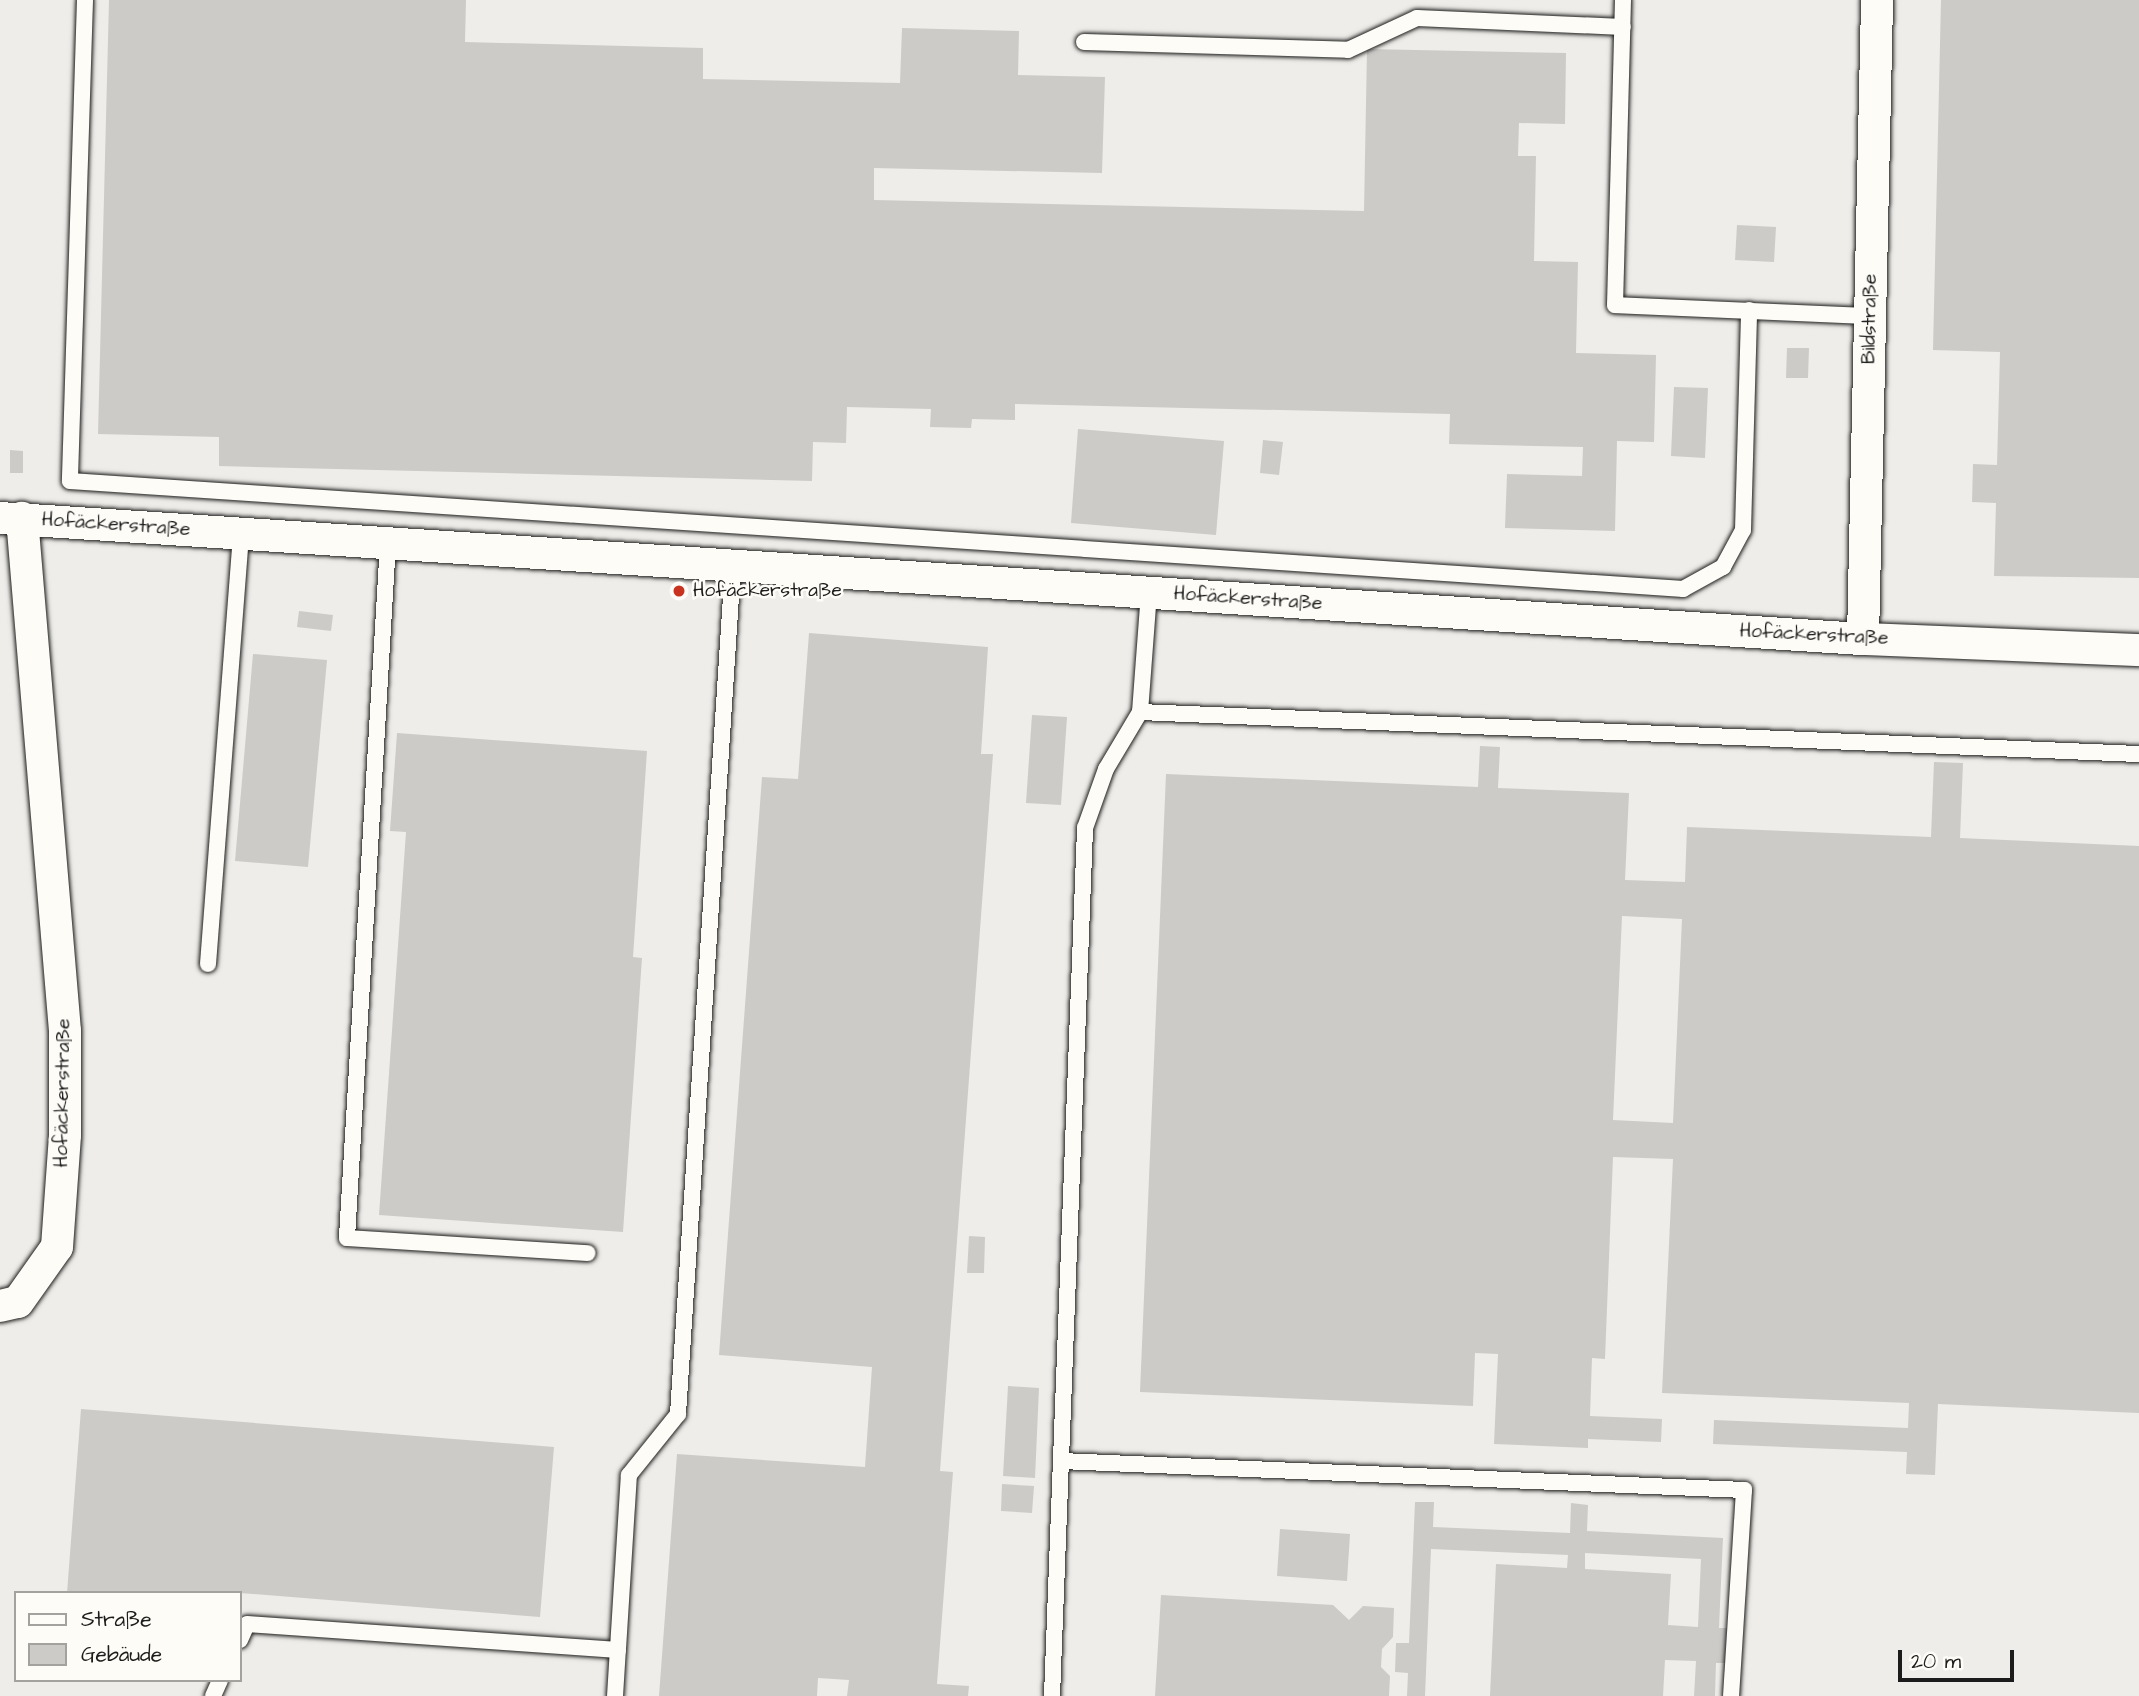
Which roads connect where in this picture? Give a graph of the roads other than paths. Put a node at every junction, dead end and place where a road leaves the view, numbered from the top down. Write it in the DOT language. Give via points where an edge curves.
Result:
graph roads {
  1 [pos="85,0"];
  2 [pos="1623,0"];
  3 [pos="1877,0"];
  4 [pos="1623,27"];
  5 [pos="1084,42"];
  6 [pos="1749,310"];
  7 [pos="1870,316"];
  8 [pos="11,518"];
  9 [pos="241,533"];
  10 [pos="388,543"];
  11 [pos="733,565"];
  12 [pos="1149,592"];
  13 [pos="1863,639"];
  14 [pos="2139,650"];
  15 [pos="1140,712"];
  16 [pos="2139,754"];
  17 [pos="208,964"];
  18 [pos="588,1253"];
  19 [pos="0,1306"];
  20 [pos="1061,1461"];
  21 [pos="242,1635"];
  22 [pos="618,1650"];
  23 [pos="615,1696"];
  24 [pos="1052,1696"];
  25 [pos="1731,1696"];
  1 -- 6 [label="lane" via="70,481 1683,589 1723,568 1743,530"];
  2 -- 4 [label="lane"];
  3 -- 7 [label="street, Bildstraße"];
  4 -- 5 [label="lane" via="1417,18 1348,50"];
  4 -- 6 [label="lane" via="1615,305"];
  6 -- 7 [label="lane"];
  7 -- 13 [label="street, Bildstraße"];
  8 -- 9 [label="street, Hofäckerstraße"];
  8 -- 19 [label="street, Hofäckerstraße" via="65,1031 65,1135 57,1247 18,1302"];
  9 -- 10 [label="street, Hofäckerstraße"];
  9 -- 17 [label="lane"];
  10 -- 11 [label="street, Hofäckerstraße"];
  10 -- 18 [label="lane" via="346,1238"];
  11 -- 12 [label="street, Hofäckerstraße"];
  11 -- 22 [label="lane" via="678,1414 629,1475"];
  12 -- 13 [label="street, Hofäckerstraße"];
  12 -- 15 [label="lane"];
  13 -- 14 [label="street, Hofäckerstraße"];
  15 -- 16 [label="lane"];
  15 -- 20 [label="lane" via="1106,769 1085,828"];
  20 -- 24 [label="lane"];
  20 -- 25 [label="lane" via="1744,1490"];
  21 -- 22 [label="lane" via="247,1624"];
  22 -- 23 [label="lane"];
}
